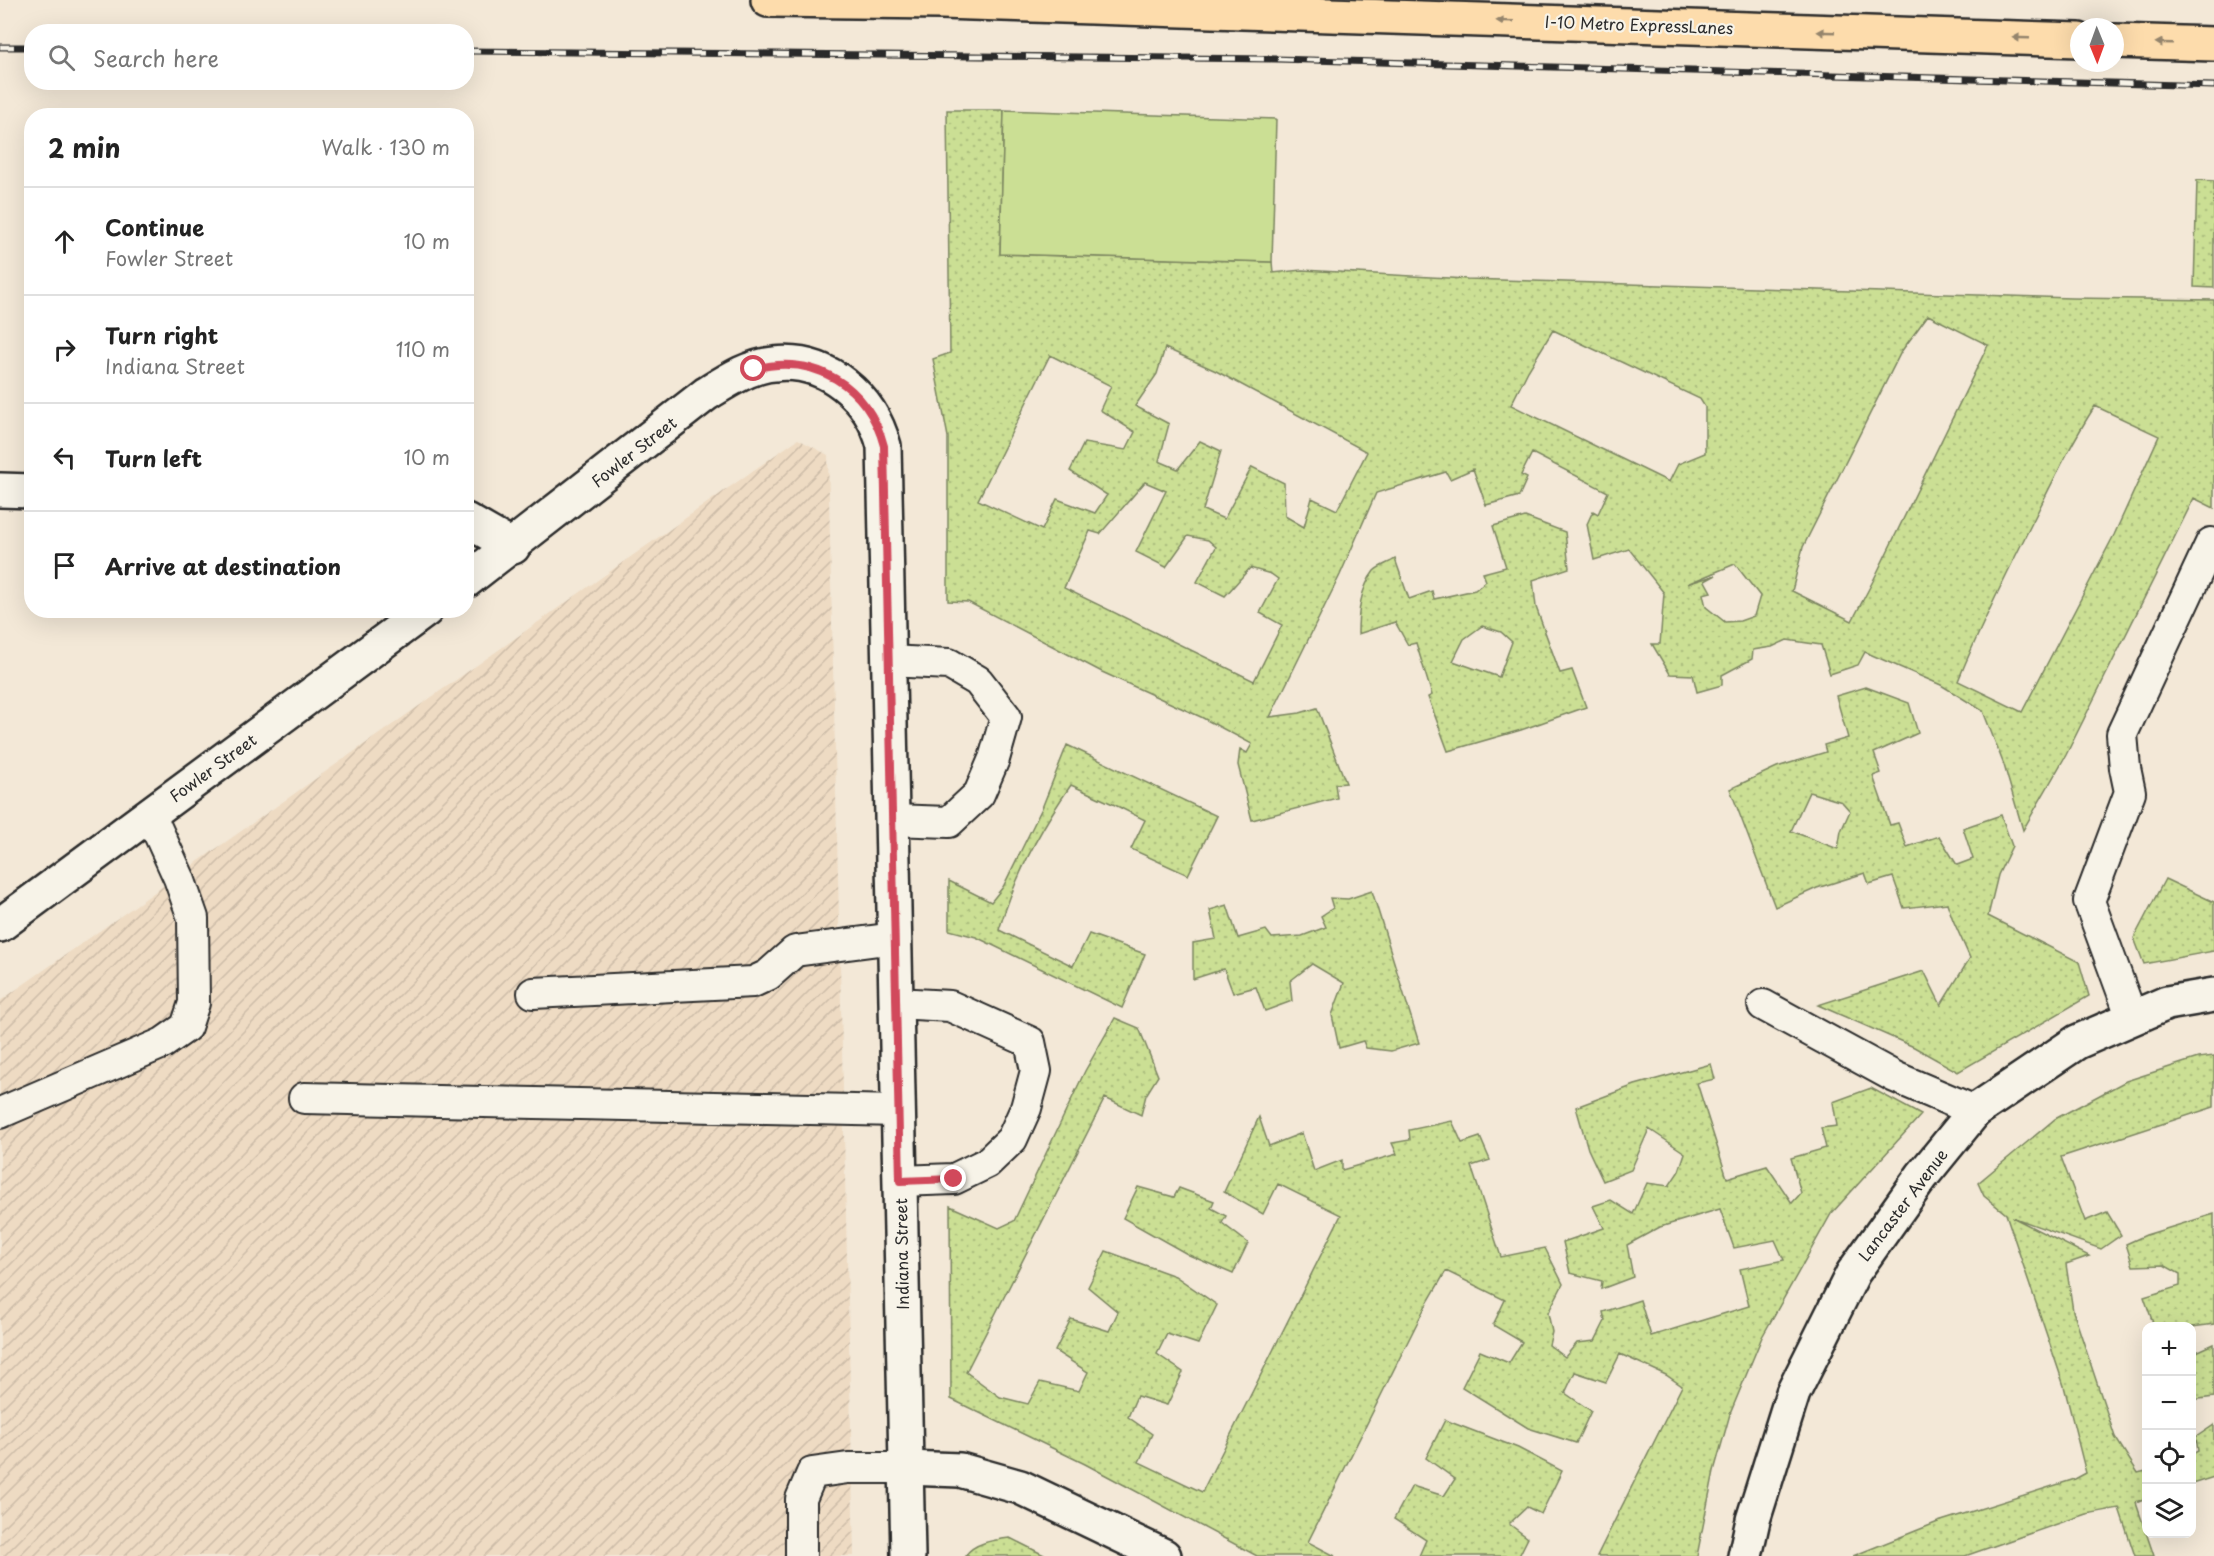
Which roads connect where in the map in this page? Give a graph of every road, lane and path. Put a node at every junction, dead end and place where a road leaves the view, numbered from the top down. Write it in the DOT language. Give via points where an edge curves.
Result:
graph roads {
  1 [pos="768,0"];
  2 [pos="2070,40"];
  3 [pos="2124,41"];
  4 [pos="2214,44"];
  5 [pos="818,370"];
  6 [pos="0,490"];
  7 [pos="24,491"];
  8 [pos="474,525"];
  9 [pos="2211,543"];
  10 [pos="513,547"];
  11 [pos="474,575"];
  12 [pos="415,618"];
  13 [pos="888,661"];
  14 [pos="150,814"];
  15 [pos="892,820"];
  16 [pos="0,925"];
  17 [pos="894,938"];
  18 [pos="533,993"];
  19 [pos="2214,995"];
  20 [pos="896,1003"];
  21 [pos="1763,1005"];
  22 [pos="2132,1018"];
  23 [pos="304,1098"];
  24 [pos="898,1112"];
  25 [pos="1975,1112"];
  26 [pos="0,1113"];
  27 [pos="900,1181"];
  28 [pos="906,1468"];
  29 [pos="801,1556"];
  30 [pos="908,1556"];
  31 [pos="1164,1556"];
  32 [pos="1745,1556"];
  2 -- 1 [label="highway, I-10 Metro ExpressLanes, one-way" via="941,2"];
  4 -- 3 [label="highway, one-way"];
  5 -- 10 [label="street, Fowler Street" via="773,364 732,378 706,394"];
  5 -- 13 [label="street, Indiana Street" via="853,391 874,418 884,446"];
  6 -- 7 [label="street"];
  8 -- 10 [label="street"];
  9 -- 22 [label="lane" via="2122,734 2130,792 2089,901"];
  10 -- 11 [label="street, Fowler Street"];
  12 -- 14 [label="street, Fowler Street"];
  13 -- 15 [label="street, Indiana Street"];
  13 -- 15 [label="lane" via="949,664 978,681 1006,717 979,794 949,822"];
  14 -- 16 [label="street, Fowler Street"];
  14 -- 26 [label="lane" via="193,918 194,1003 186,1027 163,1043"];
  15 -- 17 [label="street, Indiana Street"];
  17 -- 18 [label="lane" via="795,951 768,975 753,982"];
  17 -- 20 [label="street, Indiana Street"];
  19 -- 22 [label="street, Lancaster Avenue" via="2167,1002"];
  20 -- 24 [label="street, Indiana Street"];
  20 -- 27 [label="lane" via="950,1006 1020,1037 1030,1042 1036,1071 1012,1139 987,1163 954,1179"];
  21 -- 25 [label="lane" via="1895,1077"];
  22 -- 25 [label="street, Lancaster Avenue" via="2077,1042"];
  23 -- 24 [label="lane"];
  24 -- 27 [label="street, Indiana Street"];
  25 -- 32 [label="street, Lancaster Avenue" via="1922,1176 1852,1273 1793,1393"];
  27 -- 28 [label="street, Indiana Street"];
  28 -- 29 [label="lane" via="848,1468 812,1473 801,1499"];
  28 -- 30 [label="street, Indiana Street"];
  28 -- 31 [label="street" via="960,1470 1020,1487"];
}
